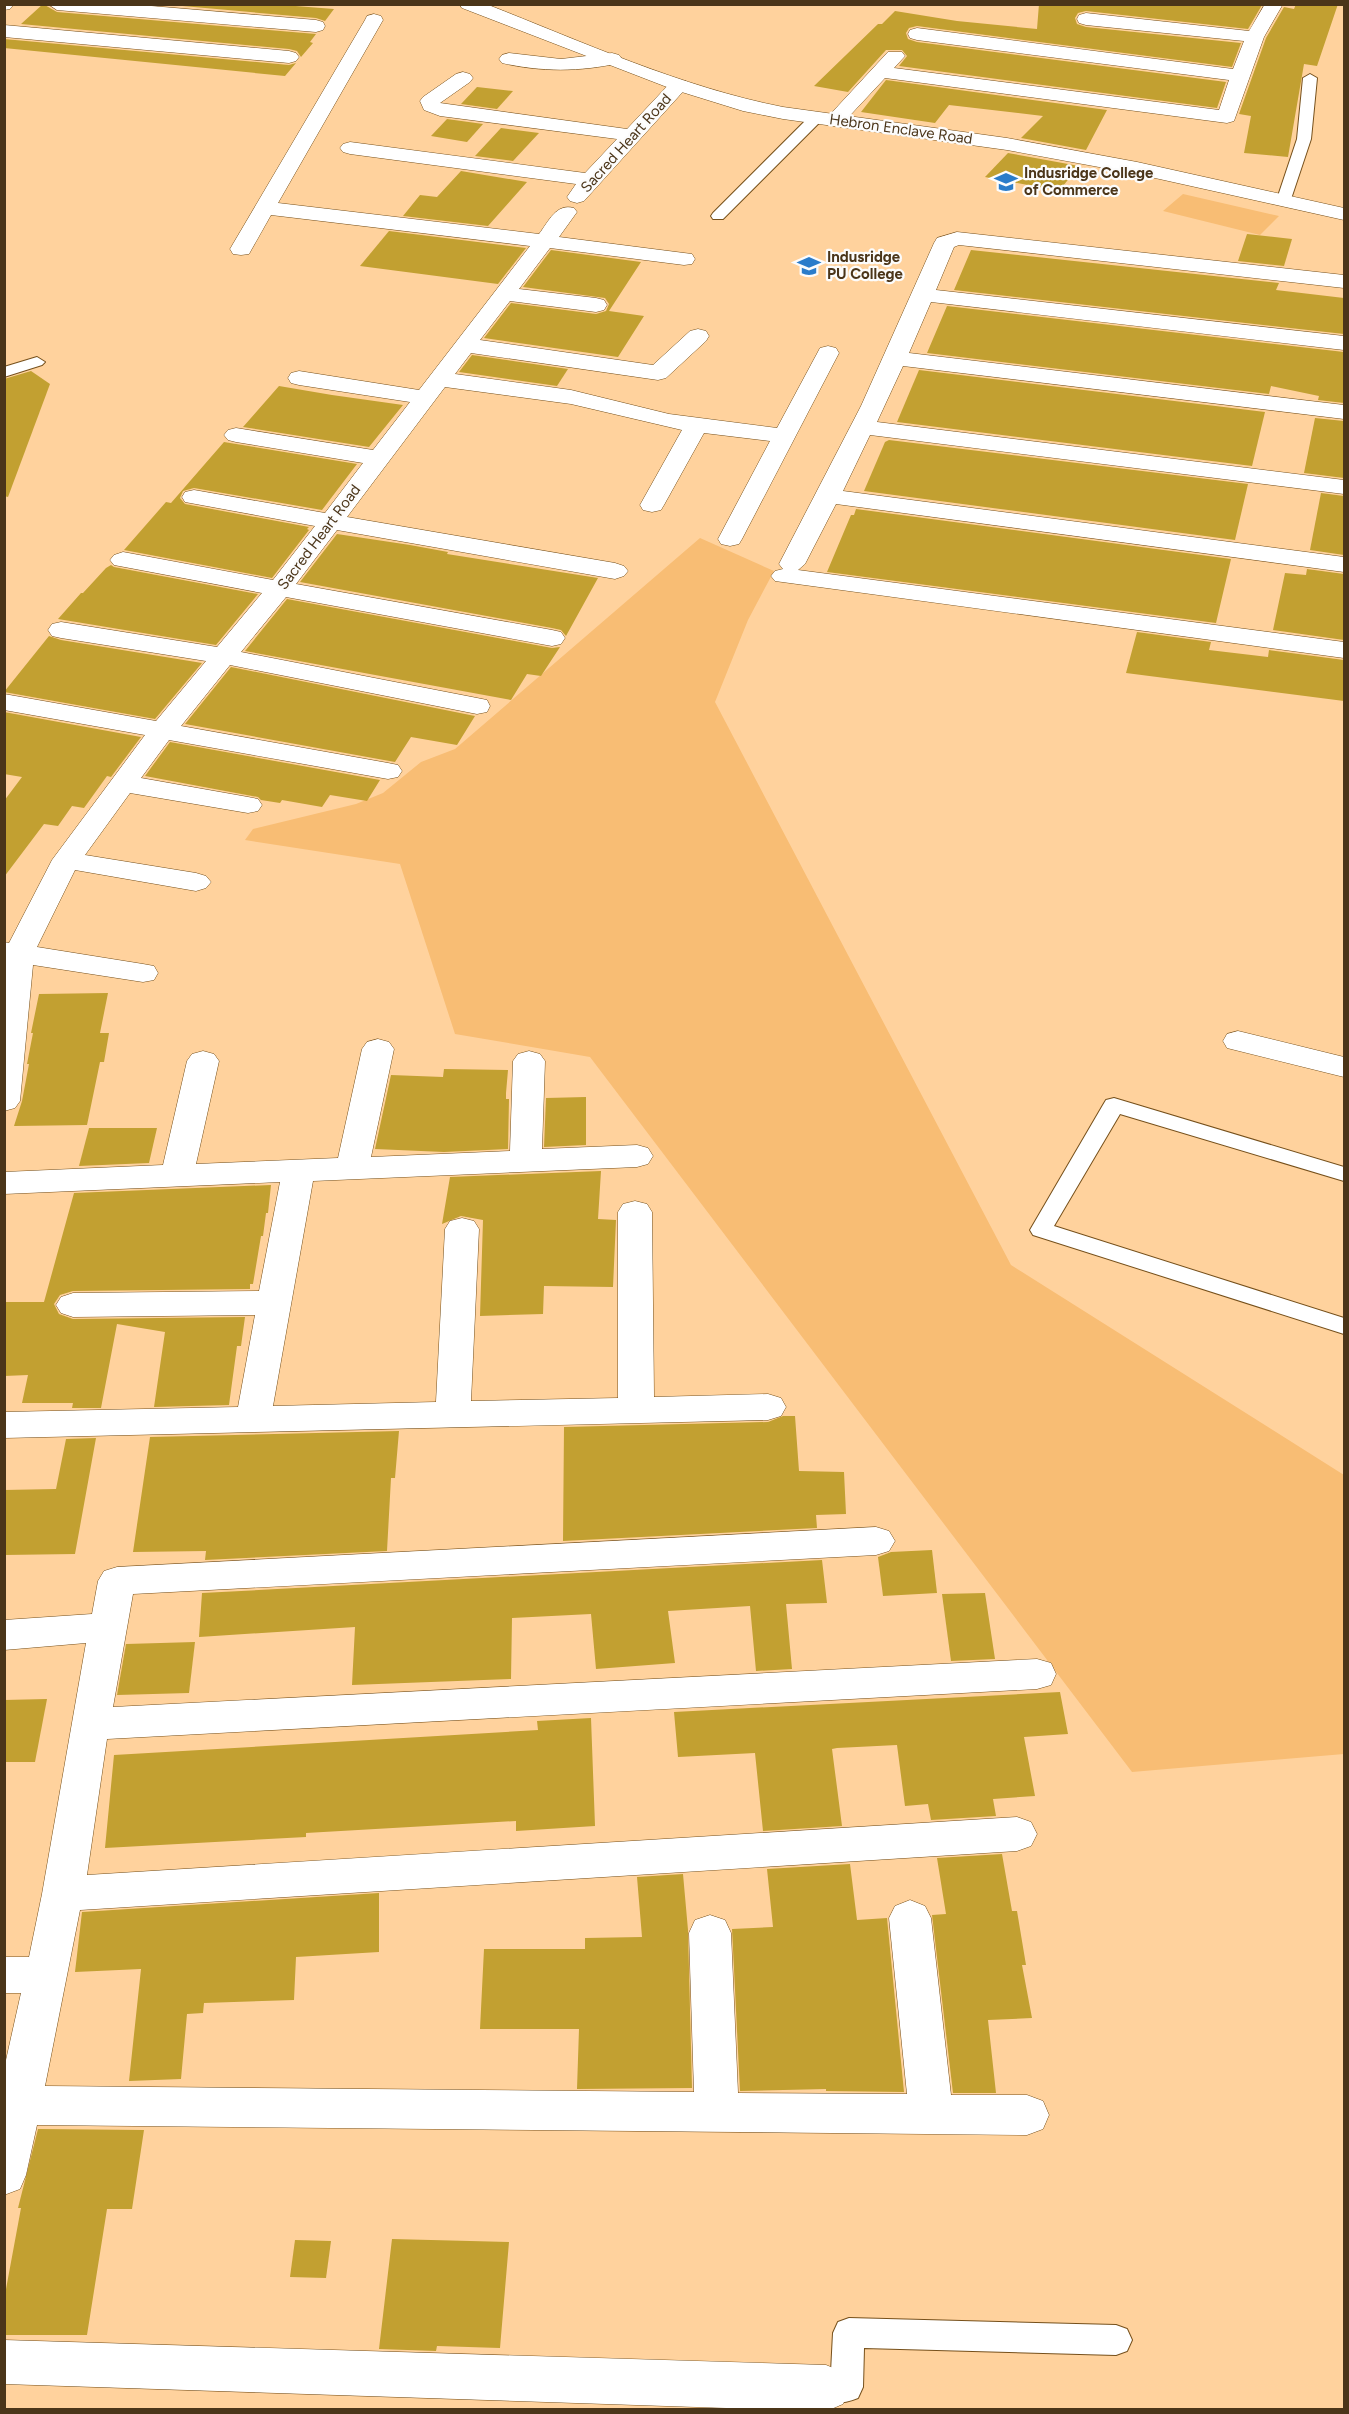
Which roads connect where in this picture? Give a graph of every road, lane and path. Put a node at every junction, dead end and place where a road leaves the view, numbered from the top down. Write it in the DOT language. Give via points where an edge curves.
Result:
graph roads {
  1 [pos="57,4"];
  2 [pos="468,4"];
  3 [pos="1274,4"];
  4 [pos="932,18"];
  5 [pos="1086,19"];
  6 [pos="374,20"];
  7 [pos="316,26"];
  8 [pos="4,31"];
  9 [pos="916,34"];
  10 [pos="1255,37"];
  11 [pos="289,57"];
  12 [pos="510,59"];
  13 [pos="612,60"];
  14 [pos="880,72"];
  15 [pos="1239,76"];
  16 [pos="463,78"];
  17 [pos="1310,78"];
  18 [pos="679,85"];
  19 [pos="825,119"];
  20 [pos="631,135"];
  21 [pos="350,148"];
  22 [pos="590,180"];
  23 [pos="1284,199"];
  24 [pos="266,208"];
  25 [pos="1344,214"];
  26 [pos="718,216"];
  27 [pos="544,242"];
  28 [pos="242,249"];
  29 [pos="684,260"];
  30 [pos="1344,281"];
  31 [pos="505,294"];
  32 [pos="924,295"];
  33 [pos="596,305"];
  34 [pos="699,336"];
  35 [pos="1344,343"];
  36 [pos="465,345"];
  37 [pos="828,353"];
  38 [pos="897,358"];
  39 [pos="37,362"];
  40 [pos="4,372"];
  41 [pos="299,378"];
  42 [pos="432,389"];
  43 [pos="1344,412"];
  44 [pos="697,424"];
  45 [pos="864,427"];
  46 [pos="236,435"];
  47 [pos="784,436"];
  48 [pos="379,458"];
  49 [pos="1344,487"];
  50 [pos="828,496"];
  51 [pos="194,497"];
  52 [pos="652,505"];
  53 [pos="332,521"];
  54 [pos="730,539"];
  55 [pos="123,560"];
  56 [pos="1344,565"];
  57 [pos="615,571"];
  58 [pos="280,588"];
  59 [pos="61,630"];
  60 [pos="552,638"];
  61 [pos="1344,650"];
  62 [pos="223,656"];
  63 [pos="4,702"];
  64 [pos="477,706"];
  65 [pos="162,731"];
  66 [pos="388,771"];
  67 [pos="123,783"];
  68 [pos="248,806"];
  69 [pos="66,860"];
  70 [pos="196,882"];
  71 [pos="12,952"];
  72 [pos="143,973"];
  73 [pos="1238,1041"];
  74 [pos="378,1049"];
  75 [pos="203,1061"];
  76 [pos="529,1061"];
  77 [pos="1344,1067"];
  78 [pos="4,1101"];
  79 [pos="637,1156"];
  80 [pos="526,1161"];
  81 [pos="352,1168"];
  82 [pos="298,1170"];
  83 [pos="1344,1174"];
  84 [pos="177,1175"];
  85 [pos="4,1183"];
  86 [pos="635,1212"];
  87 [pos="462,1229"];
  88 [pos="274,1303"];
  89 [pos="73,1305"];
  90 [pos="1344,1326"];
  91 [pos="768,1407"];
  92 [pos="636,1410"];
  93 [pos="453,1414"];
  94 [pos="253,1419"];
  95 [pos="4,1425"];
  96 [pos="876,1541"];
  97 [pos="108,1627"];
  98 [pos="4,1635"];
  99 [pos="1037,1674"];
  100 [pos="90,1724"];
  101 [pos="1017,1834"];
  102 [pos="63,1894"];
  103 [pos="910,1918"];
  104 [pos="710,1933"];
  105 [pos="4,1975"];
  106 [pos="45,1975"];
  107 [pos="18,2106"];
  108 [pos="717,2112"];
  109 [pos="931,2114"];
  110 [pos="1027,2115"];
  111 [pos="4,2175"];
  112 [pos="1116,2340"];
  113 [pos="4,2362"];
  114 [pos="826,2388"];
  1 -- 7 [label="street"];
  2 -- 13 [label="street, Hebron Enclave Road"];
  3 -- 10 [label="street"];
  4 -- 9 [label="street"];
  5 -- 10 [label="street"];
  6 -- 24 [label="street"];
  8 -- 11 [label="street"];
  9 -- 14 [label="street"];
  9 -- 15 [label="street"];
  10 -- 15 [label="street"];
  12 -- 13 [label="street" via="564,66"];
  13 -- 18 [label="street, Hebron Enclave Road"];
  14 -- 15 [label="street" via="1227,117"];
  14 -- 19 [label="street"];
  16 -- 20 [label="street" via="430,101 430,106"];
  17 -- 23 [label="lane" via="1304,139"];
  18 -- 19 [label="street, Hebron Enclave Road" via="743,105"];
  18 -- 20 [label="street, Sacred Heart Road"];
  19 -- 23 [label="street, Hebron Enclave Road" via="1007,144"];
  19 -- 26 [label="lane"];
  20 -- 22 [label="street, Sacred Heart Road"];
  21 -- 22 [label="street"];
  22 -- 27 [label="street, Sacred Heart Road"];
  23 -- 25 [label="street, Hebron Enclave Road"];
  24 -- 27 [label="street"];
  24 -- 28 [label="street"];
  27 -- 29 [label="street"];
  27 -- 31 [label="street, Sacred Heart Road"];
  30 -- 32 [label="street" via="957,238 945,243"];
  31 -- 33 [label="street"];
  31 -- 36 [label="street, Sacred Heart Road"];
  32 -- 35 [label="street"];
  32 -- 38 [label="street"];
  34 -- 36 [label="street" via="658,373"];
  36 -- 42 [label="street, Sacred Heart Road"];
  37 -- 47 [label="street"];
  38 -- 43 [label="street"];
  38 -- 45 [label="street"];
  39 -- 40 [label="lane"];
  41 -- 42 [label="street"];
  42 -- 44 [label="street" via="571,397"];
  42 -- 48 [label="street, Sacred Heart Road"];
  44 -- 47 [label="street"];
  44 -- 52 [label="street"];
  45 -- 49 [label="street"];
  45 -- 50 [label="street"];
  46 -- 48 [label="street"];
  47 -- 54 [label="street"];
  48 -- 53 [label="street, Sacred Heart Road"];
  50 -- 56 [label="street"];
  50 -- 61 [label="street" via="788,570"];
  51 -- 53 [label="street"];
  53 -- 57 [label="street"];
  53 -- 58 [label="street, Sacred Heart Road"];
  55 -- 58 [label="street"];
  58 -- 60 [label="street"];
  58 -- 62 [label="street, Sacred Heart Road"];
  59 -- 62 [label="street"];
  62 -- 64 [label="street"];
  62 -- 65 [label="street, Sacred Heart Road"];
  63 -- 65 [label="street"];
  65 -- 66 [label="street"];
  65 -- 67 [label="street, Sacred Heart Road"];
  67 -- 68 [label="street"];
  67 -- 69 [label="street, Sacred Heart Road"];
  69 -- 70 [label="street"];
  69 -- 71 [label="street, Sacred Heart Road"];
  71 -- 72 [label="street"];
  71 -- 78 [label="street"];
  73 -- 77 [label="street"];
  74 -- 81 [label="street"];
  75 -- 84 [label="street"];
  76 -- 80 [label="street"];
  79 -- 80 [label="street"];
  80 -- 81 [label="street"];
  81 -- 82 [label="street"];
  82 -- 84 [label="street"];
  82 -- 88 [label="street"];
  83 -- 90 [label="lane" via="1114,1105 1041,1230"];
  84 -- 85 [label="street"];
  86 -- 92 [label="street"];
  87 -- 93 [label="street"];
  88 -- 89 [label="street"];
  88 -- 94 [label="street"];
  91 -- 92 [label="street"];
  92 -- 93 [label="street"];
  93 -- 94 [label="street"];
  94 -- 95 [label="street"];
  96 -- 97 [label="street" via="117,1581"];
  97 -- 98 [label="street"];
  97 -- 100 [label="street"];
  99 -- 100 [label="street"];
  100 -- 102 [label="street"];
  101 -- 102 [label="street"];
  102 -- 106 [label="street"];
  103 -- 109 [label="street"];
  104 -- 108 [label="street"];
  105 -- 106 [label="street"];
  106 -- 107 [label="street"];
  107 -- 108 [label="street"];
  107 -- 111 [label="street"];
  108 -- 109 [label="street"];
  109 -- 110 [label="street"];
  112 -- 114 [label="lane" via="849,2333 847,2387"];
  113 -- 114 [label="street"];
}
